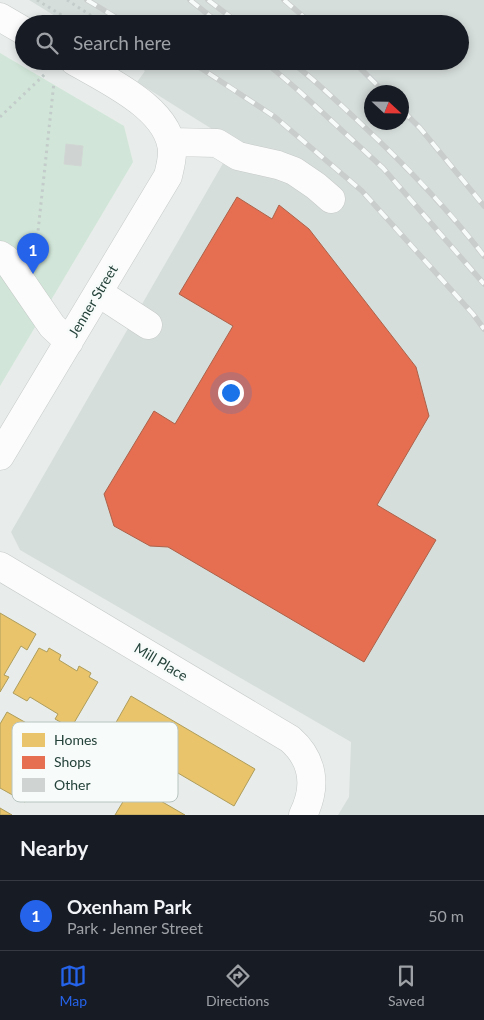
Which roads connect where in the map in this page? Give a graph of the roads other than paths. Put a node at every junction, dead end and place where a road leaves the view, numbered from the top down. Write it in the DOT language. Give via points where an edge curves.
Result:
graph roads {
  1 [pos="0,17"];
  2 [pos="15,26"];
  3 [pos="89,70"];
  4 [pos="170,142"];
  5 [pos="331,199"];
  6 [pos="0,255"];
  7 [pos="98,293"];
  8 [pos="148,325"];
  9 [pos="69,342"];
  10 [pos="0,456"];
  11 [pos="0,566"];
  12 [pos="303,815"];
  1 -- 2 [label="street"];
  3 -- 4 [label="street" via="141,101 153,112"];
  4 -- 5 [label="street" via="217,143 238,156 294,171"];
  4 -- 7 [label="street, Jenner Street" via="172,152 168,176"];
  6 -- 9 [label="street" via="6,258 52,326"];
  7 -- 8 [label="street"];
  7 -- 9 [label="street, Jenner Street"];
  9 -- 10 [label="street, Jenner Street"];
  11 -- 12 [label="street, Mill Place" via="290,739 302,752 312,780"];
}
